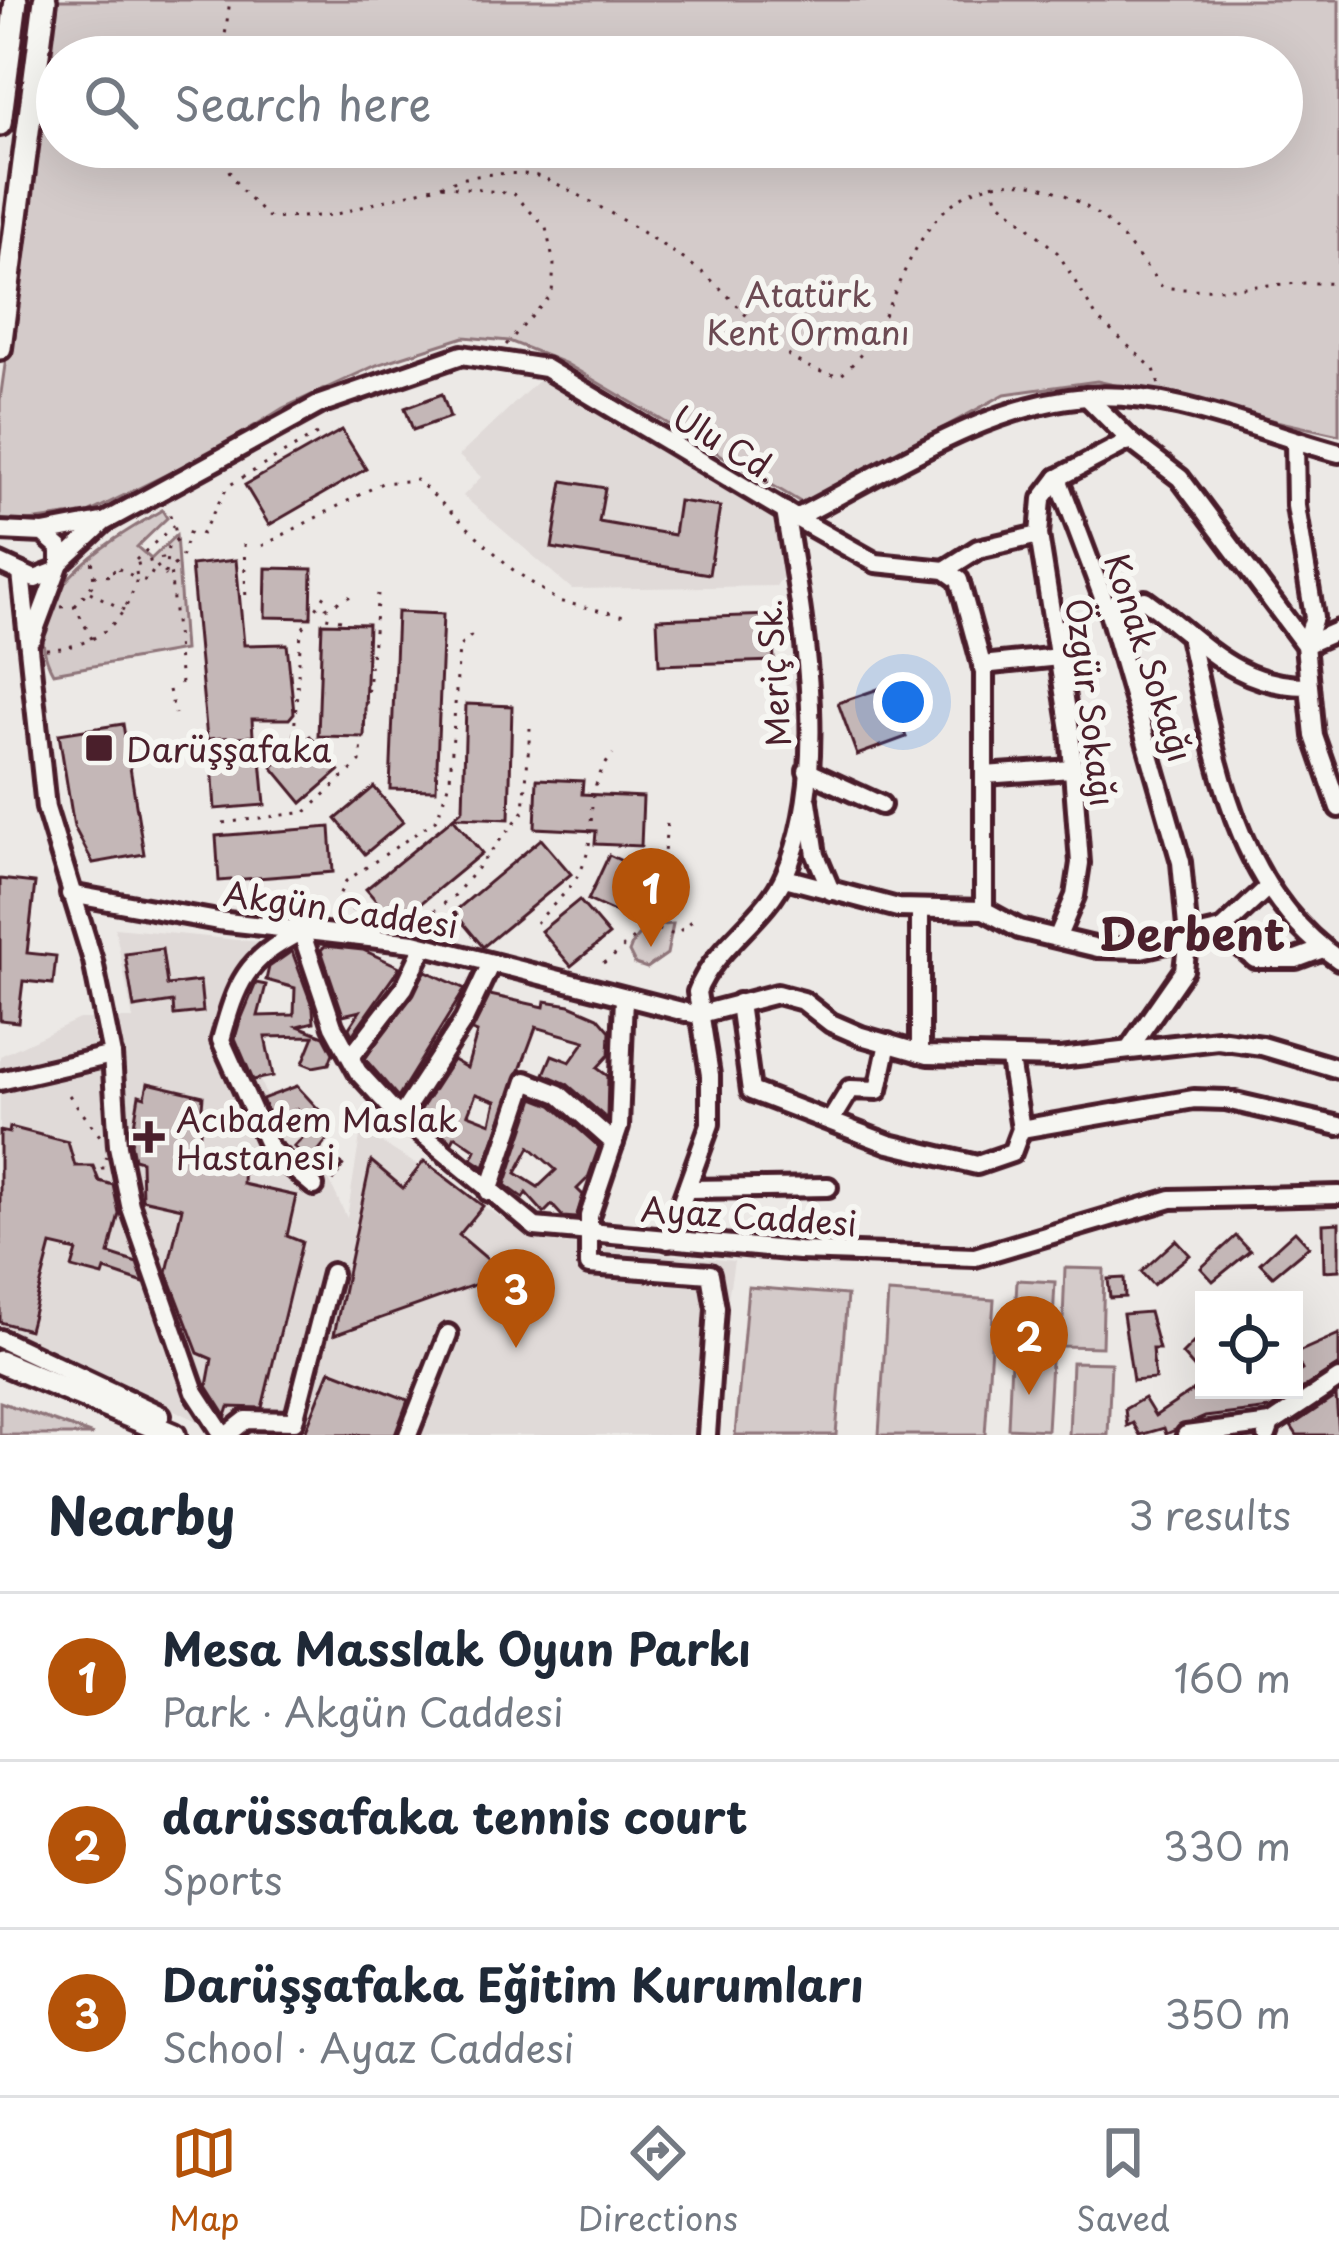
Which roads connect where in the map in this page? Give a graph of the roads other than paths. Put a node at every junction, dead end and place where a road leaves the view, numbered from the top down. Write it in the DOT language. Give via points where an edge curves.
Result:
graph roads {
  1 [pos="16,0"];
  2 [pos="45,0"];
  3 [pos="40,36"];
  4 [pos="5,43"];
  5 [pos="36,70"];
  6 [pos="0,124"];
  7 [pos="0,348"];
  8 [pos="1087,397"];
  9 [pos="1130,440"];
  10 [pos="1295,441"];
  11 [pos="1339,453"];
  12 [pos="1058,478"];
  13 [pos="790,514"];
  14 [pos="104,522"];
  15 [pos="0,531"];
  16 [pos="40,533"];
  17 [pos="1040,535"];
  18 [pos="12,567"];
  19 [pos="58,567"];
  20 [pos="946,570"];
  21 [pos="1108,609"];
  22 [pos="1339,632"];
  23 [pos="1190,641"];
  24 [pos="32,643"];
  25 [pos="1305,645"];
  26 [pos="1059,657"];
  27 [pos="982,665"];
  28 [pos="1309,686"];
  29 [pos="1072,770"];
  30 [pos="984,775"];
  31 [pos="806,777"];
  32 [pos="881,805"];
  33 [pos="1339,808"];
  34 [pos="785,878"];
  35 [pos="1268,888"];
  36 [pos="831,891"];
  37 [pos="70,894"];
  38 [pos="920,909"];
  39 [pos="983,910"];
  40 [pos="1222,930"];
  41 [pos="301,931"];
  42 [pos="1058,936"];
  43 [pos="1188,937"];
  44 [pos="424,946"];
  45 [pos="1331,955"];
  46 [pos="491,963"];
  47 [pos="624,997"];
  48 [pos="739,1003"];
  49 [pos="697,1016"];
  50 [pos="888,1043"];
  51 [pos="1129,1049"];
  52 [pos="920,1053"];
  53 [pos="112,1055"];
  54 [pos="351,1057"];
  55 [pos="1010,1060"];
  56 [pos="1339,1069"];
  57 [pos="0,1081"];
  58 [pos="400,1116"];
  59 [pos="831,1120"];
  60 [pos="1339,1126"];
  61 [pos="1021,1129"];
  62 [pos="614,1143"];
  63 [pos="314,1186"];
  64 [pos="828,1186"];
  65 [pos="688,1189"];
  66 [pos="489,1192"];
  67 [pos="1339,1195"];
  68 [pos="586,1233"];
  69 [pos="668,1240"];
  70 [pos="332,1273"];
  71 [pos="448,1334"];
  72 [pos="0,1339"];
  73 [pos="0,1362"];
  74 [pos="0,1376"];
  75 [pos="1339,1379"];
  76 [pos="161,1415"];
  77 [pos="1269,1429"];
  78 [pos="138,1435"];
  79 [pos="174,1435"];
  80 [pos="225,1435"];
  81 [pos="408,1435"];
  82 [pos="707,1435"];
  83 [pos="1186,1435"];
  1 -- 4 [label="main road"];
  2 -- 3 [label="main road"];
  4 -- 6 [label="main road"];
  5 -- 7 [label="main road"];
  8 -- 9 [label="street"];
  8 -- 10 [label="street, Ulu Cd." via="1160,405"];
  8 -- 13 [label="street, Ulu Cd." via="986,423"];
  9 -- 12 [label="street"];
  9 -- 25 [label="street" via="1180,478"];
  10 -- 11 [label="street, Ulu Cd."];
  10 -- 25 [label="street" via="1314,617"];
  12 -- 17 [label="street, Özgür Sokağı" via="1042,500"];
  12 -- 21 [label="street, Konak Sokağı"];
  13 -- 14 [label="street, Ulu Cd." via="545,368 462,355 320,404"];
  13 -- 20 [label="street" via="876,562"];
  13 -- 31 [label="street, Meriç Sk." via="810,706"];
  14 -- 16 [label="street, Ulu Cd."];
  14 -- 19 [label="street, Ulu Cd."];
  15 -- 16 [label="street, Ulu Cd."];
  16 -- 18 [label="street" via="16,544"];
  16 -- 19 [label="street" via="56,542"];
  17 -- 20 [label="street" via="978,549"];
  17 -- 26 [label="street, Özgür Sokağı"];
  18 -- 19 [label="street" via="44,579"];
  18 -- 24 [label="street"];
  19 -- 24 [label="street"];
  20 -- 27 [label="street" via="959,580"];
  21 -- 23 [label="street" via="1145,600"];
  21 -- 43 [label="street, Konak Sokağı" via="1181,862"];
  22 -- 25 [label="street"];
  23 -- 28 [label="street" via="1259,682"];
  23 -- 35 [label="street" via="1224,796"];
  24 -- 37 [label="street" via="46,808"];
  25 -- 28 [label="street"];
  26 -- 27 [label="street"];
  26 -- 29 [label="street, Özgür Sokağı"];
  27 -- 30 [label="street"];
  28 -- 33 [label="street" via="1314,736"];
  29 -- 30 [label="street"];
  29 -- 42 [label="street, Özgür Sokağı" via="1080,863"];
  30 -- 39 [label="street"];
  31 -- 32 [label="street"];
  31 -- 34 [label="street, Meriç Sk."];
  31 -- 36 [label="street" via="816,855"];
  34 -- 36 [label="street"];
  34 -- 49 [label="street, Meriç Sk." via="700,983"];
  35 -- 40 [label="street"];
  35 -- 45 [label="street"];
  36 -- 38 [label="street"];
  37 -- 41 [label="street, Akgün Caddesi"];
  37 -- 53 [label="street"];
  38 -- 39 [label="street"];
  38 -- 52 [label="street"];
  39 -- 42 [label="street" via="1018,929"];
  40 -- 43 [label="street"];
  40 -- 45 [label="street" via="1255,959"];
  41 -- 44 [label="street, Akgün Caddesi"];
  41 -- 54 [label="street, Ayaz Caddesi"];
  41 -- 63 [label="street" via="243,974 221,1040 270,1149"];
  42 -- 43 [label="street" via="1098,949 1141,950"];
  43 -- 51 [label="street" via="1184,970"];
  44 -- 46 [label="street, Akgün Caddesi"];
  44 -- 54 [label="street" via="404,988"];
  46 -- 47 [label="street, Akgün Caddesi"];
  46 -- 58 [label="street"];
  47 -- 49 [label="street, Akgün Caddesi"];
  47 -- 62 [label="street"];
  48 -- 49 [label="street"];
  48 -- 50 [label="street" via="777,994"];
  48 -- 59 [label="street" via="751,1091"];
  49 -- 65 [label="street" via="710,1124"];
  50 -- 52 [label="street"];
  50 -- 59 [label="street" via="878,1090 850,1089"];
  51 -- 55 [label="street"];
  51 -- 56 [label="street" via="1218,1040"];
  52 -- 55 [label="street"];
  53 -- 57 [label="street"];
  53 -- 80 [label="street" via="130,1205 195,1392"];
  54 -- 58 [label="street, Ayaz Caddesi"];
  55 -- 61 [label="street"];
  58 -- 66 [label="street, Ayaz Caddesi"];
  59 -- 61 [label="street" via="976,1165 1012,1154"];
  60 -- 61 [label="street" via="1194,1099"];
  62 -- 66 [label="street" via="559,1094 526,1081"];
  62 -- 68 [label="street"];
  64 -- 65 [label="street"];
  65 -- 69 [label="street"];
  66 -- 68 [label="street, Ayaz Caddesi" via="535,1227"];
  67 -- 69 [label="street, Ayaz Caddesi" via="1171,1199 976,1257"];
  68 -- 69 [label="street, Ayaz Caddesi"];
  68 -- 82 [label="street" via="589,1265 710,1274 716,1309"];
  70 -- 80 [label="street" via="294,1421 246,1420"];
  71 -- 81 [label="street"];
  72 -- 76 [label="street"];
  73 -- 79 [label="main road"];
  74 -- 78 [label="main road"];
  75 -- 77 [label="street"];
  77 -- 83 [label="street"];
}
